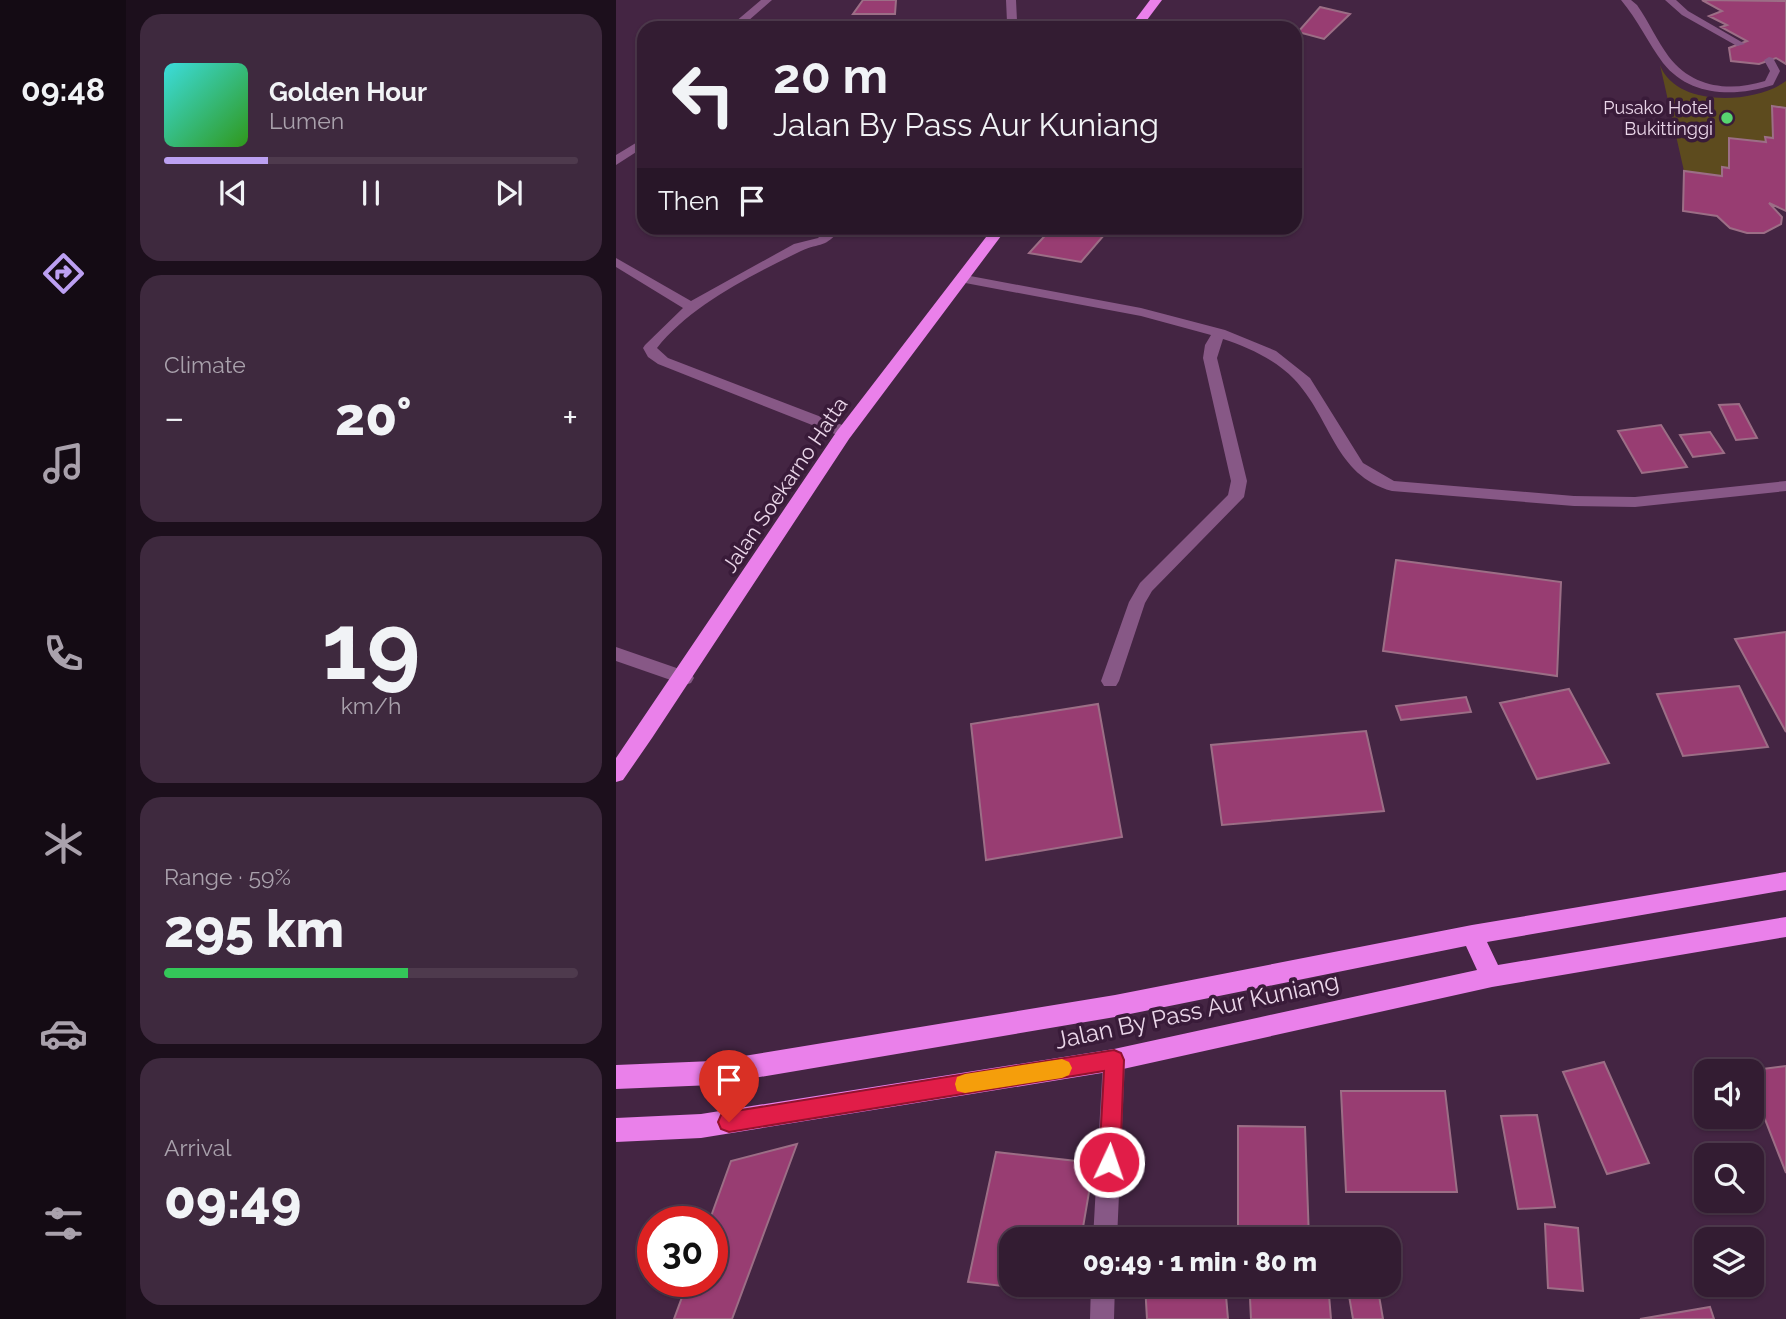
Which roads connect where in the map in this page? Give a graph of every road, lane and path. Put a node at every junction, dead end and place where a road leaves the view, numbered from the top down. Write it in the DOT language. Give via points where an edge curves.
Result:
graph roads {
  1 [pos="767,0"];
  2 [pos="1010,0"];
  3 [pos="1156,0"];
  4 [pos="1626,0"];
  5 [pos="1670,0"];
  6 [pos="742,21"];
  7 [pos="1012,21"];
  8 [pos="1140,21"];
  9 [pos="1740,44"];
  10 [pos="1769,60"];
  11 [pos="637,147"];
  12 [pos="616,161"];
  13 [pos="831,235"];
  14 [pos="995,235"];
  15 [pos="616,262"];
  16 [pos="965,279"];
  17 [pos="690,307"];
  18 [pos="1220,333"];
  19 [pos="845,432"];
  20 [pos="1786,486"];
  21 [pos="616,654"];
  22 [pos="685,677"];
  23 [pos="1110,681"];
  24 [pos="616,774"];
  25 [pos="1786,881"];
  26 [pos="1786,927"];
  27 [pos="1472,934"];
  28 [pos="1492,977"];
  29 [pos="1114,1060"];
  30 [pos="616,1077"];
  31 [pos="616,1130"];
  32 [pos="1106,1227"];
  33 [pos="1103,1297"];
  34 [pos="1102,1319"];
  1 -- 6 [label="street"];
  2 -- 7 [label="street"];
  3 -- 8 [label="highway"];
  4 -- 10 [label="lane" via="1644,19 1671,67 1703,86 1729,91 1769,83 1775,71"];
  5 -- 9 [label="lane"];
  11 -- 12 [label="street"];
  13 -- 17 [label="street" via="799,247"];
  14 -- 16 [label="highway, Jalan Soekarno Hatta"];
  15 -- 17 [label="street"];
  16 -- 18 [label="street"];
  16 -- 19 [label="highway, Jalan Soekarno Hatta"];
  17 -- 19 [label="street" via="656,339 650,348 653,354"];
  18 -- 20 [label="street" via="1258,347 1298,374 1358,467 1392,486 1635,502"];
  18 -- 23 [label="street" via="1210,358 1239,481 1236,497 1146,587"];
  19 -- 22 [label="highway, Jalan Soekarno Hatta"];
  21 -- 22 [label="street"];
  22 -- 24 [label="highway, Jalan Soekarno Hatta"];
  25 -- 27 [label="highway, Jalan By Pass Aur Kuniang"];
  26 -- 28 [label="highway, Jalan By Pass Aur Kuniang"];
  27 -- 28 [label="highway"];
  27 -- 30 [label="highway, Jalan By Pass Aur Kuniang" via="1115,1006 780,1062 713,1073"];
  28 -- 29 [label="highway, Jalan By Pass Aur Kuniang"];
  29 -- 31 [label="highway, Jalan By Pass Aur Kuniang" via="701,1126"];
  29 -- 32 [label="street"];
  33 -- 34 [label="street"];
}
